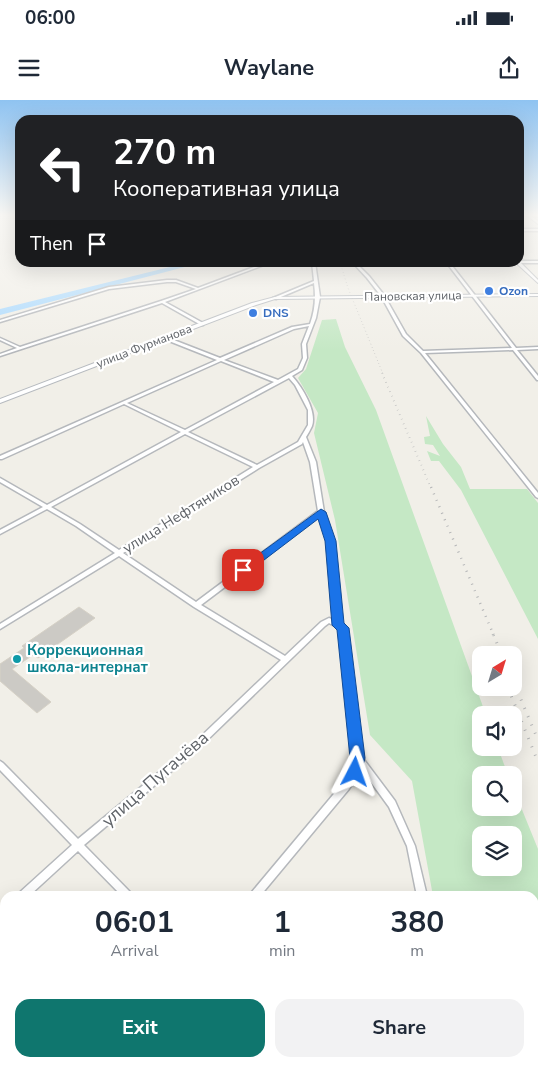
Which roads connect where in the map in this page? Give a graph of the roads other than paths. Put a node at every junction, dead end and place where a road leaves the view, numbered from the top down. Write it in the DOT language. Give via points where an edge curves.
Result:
graph roads {
  1 [pos="524,262"];
  2 [pos="538,262"];
  3 [pos="256,267"];
  4 [pos="314,267"];
  5 [pos="358,267"];
  6 [pos="451,267"];
  7 [pos="523,267"];
  8 [pos="316,281"];
  9 [pos="538,282"];
  10 [pos="197,288"];
  11 [pos="473,295"];
  12 [pos="538,295"];
  13 [pos="383,296"];
  14 [pos="288,297"];
  15 [pos="318,297"];
  16 [pos="275,298"];
  17 [pos="162,302"];
  18 [pos="0,321"];
  19 [pos="202,324"];
  20 [pos="311,325"];
  21 [pos="165,338"];
  22 [pos="0,339"];
  23 [pos="19,348"];
  24 [pos="538,348"];
  25 [pos="513,349"];
  26 [pos="422,352"];
  27 [pos="0,355"];
  28 [pos="220,360"];
  29 [pos="289,376"];
  30 [pos="538,379"];
  31 [pos="278,382"];
  32 [pos="0,401"];
  33 [pos="124,404"];
  34 [pos="184,432"];
  35 [pos="303,436"];
  36 [pos="0,458"];
  37 [pos="257,467"];
  38 [pos="0,480"];
  39 [pos="537,494"];
  40 [pos="45,507"];
  41 [pos="321,512"];
  42 [pos="0,532"];
  43 [pos="119,552"];
  44 [pos="196,605"];
  45 [pos="338,625"];
  46 [pos="0,627"];
  47 [pos="286,660"];
  48 [pos="358,758"];
  49 [pos="0,765"];
  50 [pos="79,844"];
  51 [pos="27,891"];
  52 [pos="123,891"];
  53 [pos="258,891"];
  54 [pos="421,891"];
  1 -- 2 [label="street"];
  3 -- 10 [label="street"];
  4 -- 8 [label="street"];
  5 -- 13 [label="street"];
  6 -- 11 [label="street"];
  7 -- 9 [label="main road"];
  8 -- 15 [label="street"];
  8 -- 16 [label="street"];
  10 -- 17 [label="street"];
  10 -- 18 [label="street" via="167,281 109,288"];
  11 -- 12 [label="main road, Пановская улица"];
  11 -- 13 [label="main road, Пановская улица"];
  11 -- 25 [label="street"];
  13 -- 15 [label="main road, Пановская улица"];
  13 -- 26 [label="street" via="404,335"];
  14 -- 15 [label="main road, Пановская улица"];
  14 -- 16 [label="main road, улица Фурманова"];
  15 -- 20 [label="street"];
  16 -- 19 [label="main road, улица Фурманова"];
  17 -- 19 [label="street"];
  17 -- 23 [label="street"];
  19 -- 21 [label="main road, улица Фурманова"];
  20 -- 28 [label="street" via="293,328"];
  20 -- 29 [label="street" via="300,370"];
  21 -- 28 [label="street"];
  21 -- 32 [label="main road, улица Фурманова"];
  22 -- 23 [label="street"];
  23 -- 27 [label="street"];
  24 -- 25 [label="street"];
  25 -- 26 [label="street"];
  25 -- 30 [label="street"];
  26 -- 39 [label="street"];
  28 -- 31 [label="street"];
  28 -- 33 [label="street"];
  29 -- 31 [label="street"];
  29 -- 35 [label="street" via="297,384 310,410 310,425"];
  31 -- 34 [label="street"];
  33 -- 34 [label="street"];
  33 -- 36 [label="street"];
  34 -- 37 [label="street"];
  34 -- 40 [label="street"];
  35 -- 37 [label="street, улица Нефтяников" via="300,443"];
  35 -- 41 [label="street" via="313,462"];
  37 -- 43 [label="street, улица Нефтяников"];
  38 -- 40 [label="street"];
  40 -- 42 [label="street"];
  40 -- 43 [label="street"];
  41 -- 44 [label="street"];
  41 -- 45 [label="street" via="330,541"];
  43 -- 44 [label="street"];
  43 -- 46 [label="street, улица Нефтяников"];
  44 -- 47 [label="street"];
  45 -- 47 [label="street, улица Пугачёва" via="329,620 323,624"];
  45 -- 48 [label="street" via="343,628"];
  47 -- 50 [label="street, улица Пугачёва" via="196,746"];
  48 -- 53 [label="street" via="355,772 346,786"];
  48 -- 54 [label="street" via="392,804 411,846"];
  49 -- 50 [label="street"];
  50 -- 51 [label="street, улица Пугачёва"];
  50 -- 52 [label="street"];
}
